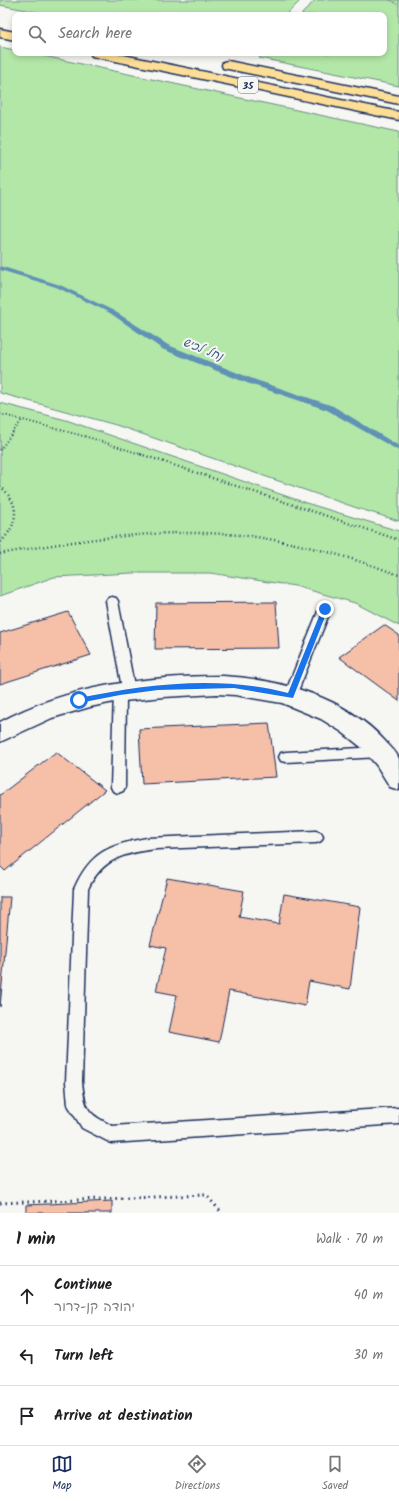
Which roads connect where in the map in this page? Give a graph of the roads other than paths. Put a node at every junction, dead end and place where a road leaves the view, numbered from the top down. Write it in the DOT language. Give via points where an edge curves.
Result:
graph roads {
  1 [pos="0,33"];
  2 [pos="12,35"];
  3 [pos="110,56"];
  4 [pos="216,62"];
  5 [pos="399,100"];
  6 [pos="399,116"];
  7 [pos="112,601"];
  8 [pos="325,609"];
  9 [pos="124,692"];
  10 [pos="290,696"];
  11 [pos="0,733"];
  12 [pos="286,757"];
  13 [pos="393,767"];
  14 [pos="118,787"];
  15 [pos="316,837"];
  16 [pos="399,1116"];
  1 -- 2 [label="highway"];
  3 -- 6 [label="highway, 35"];
  4 -- 5 [label="highway, 35"];
  7 -- 9 [label="lane"];
  8 -- 10 [label="lane"];
  9 -- 10 [label="street" via="158,687 234,686"];
  9 -- 11 [label="street" via="79,700 39,713"];
  9 -- 14 [label="lane"];
  10 -- 13 [label="street" via="328,710 351,725"];
  12 -- 13 [label="lane"];
  15 -- 16 [label="lane" via="132,846 109,855 92,868 81,889 74,1082 76,1106 88,1122 111,1135"];
}
